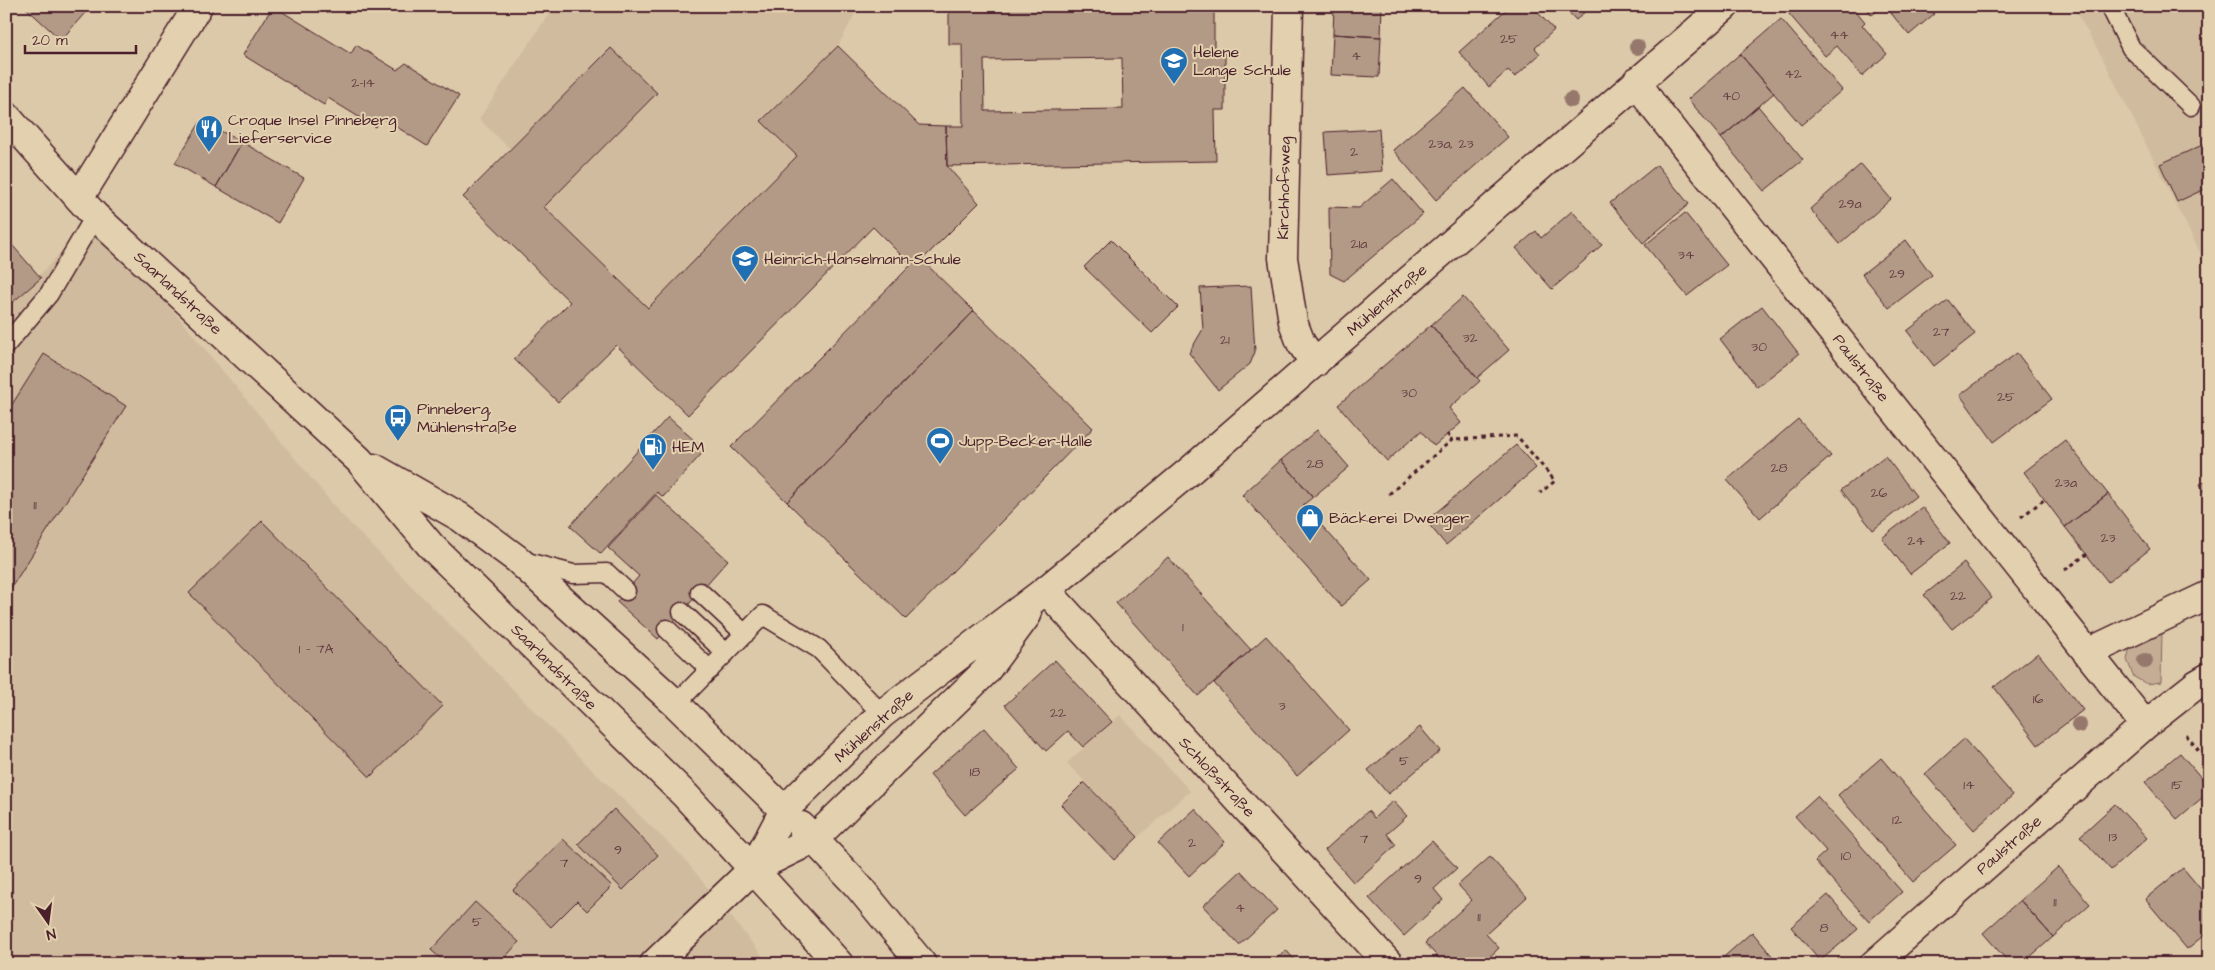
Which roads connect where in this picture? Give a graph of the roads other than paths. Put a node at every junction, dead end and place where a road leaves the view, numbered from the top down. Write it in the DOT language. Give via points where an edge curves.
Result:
graph roads {
  1 [pos="198,6"];
  2 [pos="1289,6"];
  3 [pos="1725,6"];
  4 [pos="2110,6"];
  5 [pos="1637,82"];
  6 [pos="2190,106"];
  7 [pos="6,116"];
  8 [pos="87,207"];
  9 [pos="6,345"];
  10 [pos="1315,363"];
  11 [pos="360,460"];
  12 [pos="517,559"];
  13 [pos="1046,590"];
  14 [pos="626,591"];
  15 [pos="700,592"];
  16 [pos="2209,594"];
  17 [pos="682,612"];
  18 [pos="667,629"];
  19 [pos="745,634"];
  20 [pos="726,652"];
  21 [pos="2087,653"];
  22 [pos="710,670"];
  23 [pos="2209,677"];
  24 [pos="676,704"];
  25 [pos="882,714"];
  26 [pos="2145,725"];
  27 [pos="784,810"];
  28 [pos="814,839"];
  29 [pos="753,869"];
  30 [pos="654,964"];
  31 [pos="839,964"];
  32 [pos="922,964"];
  33 [pos="1390,964"];
  34 [pos="1874,964"];
  1 -- 8 [label="street"];
  2 -- 10 [label="street, Kirchhofsweg" via="1283,258 1293,322 1301,343"];
  3 -- 5 [label="street, Mühlenstraße"];
  4 -- 6 [label="lane" via="2131,48"];
  5 -- 10 [label="street, Mühlenstraße"];
  5 -- 21 [label="street, Paulstraße"];
  7 -- 8 [label="street, Saarlandstraße"];
  8 -- 9 [label="lane" via="49,294"];
  8 -- 11 [label="street, Saarlandstraße"];
  10 -- 13 [label="street, Mühlenstraße"];
  11 -- 12 [label="street, Saarlandstraße" via="460,517"];
  11 -- 29 [label="street, Saarlandstraße" via="431,546 685,796"];
  12 -- 14 [label="lane" via="574,574 607,573"];
  12 -- 24 [label="street, Saarlandstraße"];
  13 -- 25 [label="street, Mühlenstraße"];
  13 -- 28 [label="street, Mühlenstraße" via="985,672"];
  13 -- 33 [label="street, Schloßstraße"];
  15 -- 19 [label="lane"];
  16 -- 21 [label="street"];
  17 -- 20 [label="lane"];
  18 -- 22 [label="lane"];
  19 -- 20 [label="lane"];
  19 -- 25 [label="lane" via="763,615 819,649"];
  20 -- 22 [label="lane"];
  21 -- 26 [label="street, Paulstraße"];
  22 -- 24 [label="lane"];
  23 -- 26 [label="street, Paulstraße"];
  24 -- 27 [label="street, Saarlandstraße"];
  25 -- 27 [label="street, Mühlenstraße"];
  26 -- 34 [label="street, Paulstraße"];
  27 -- 28 [label="street, Saarlandstraße"];
  27 -- 29 [label="street, Mühlenstraße"];
  28 -- 29 [label="street, Mühlenstraße"];
  28 -- 32 [label="street, Saarlandstraße" via="858,886"];
  29 -- 30 [label="street, Mühlenstraße"];
  29 -- 31 [label="street, Saarlandstraße"];
}
